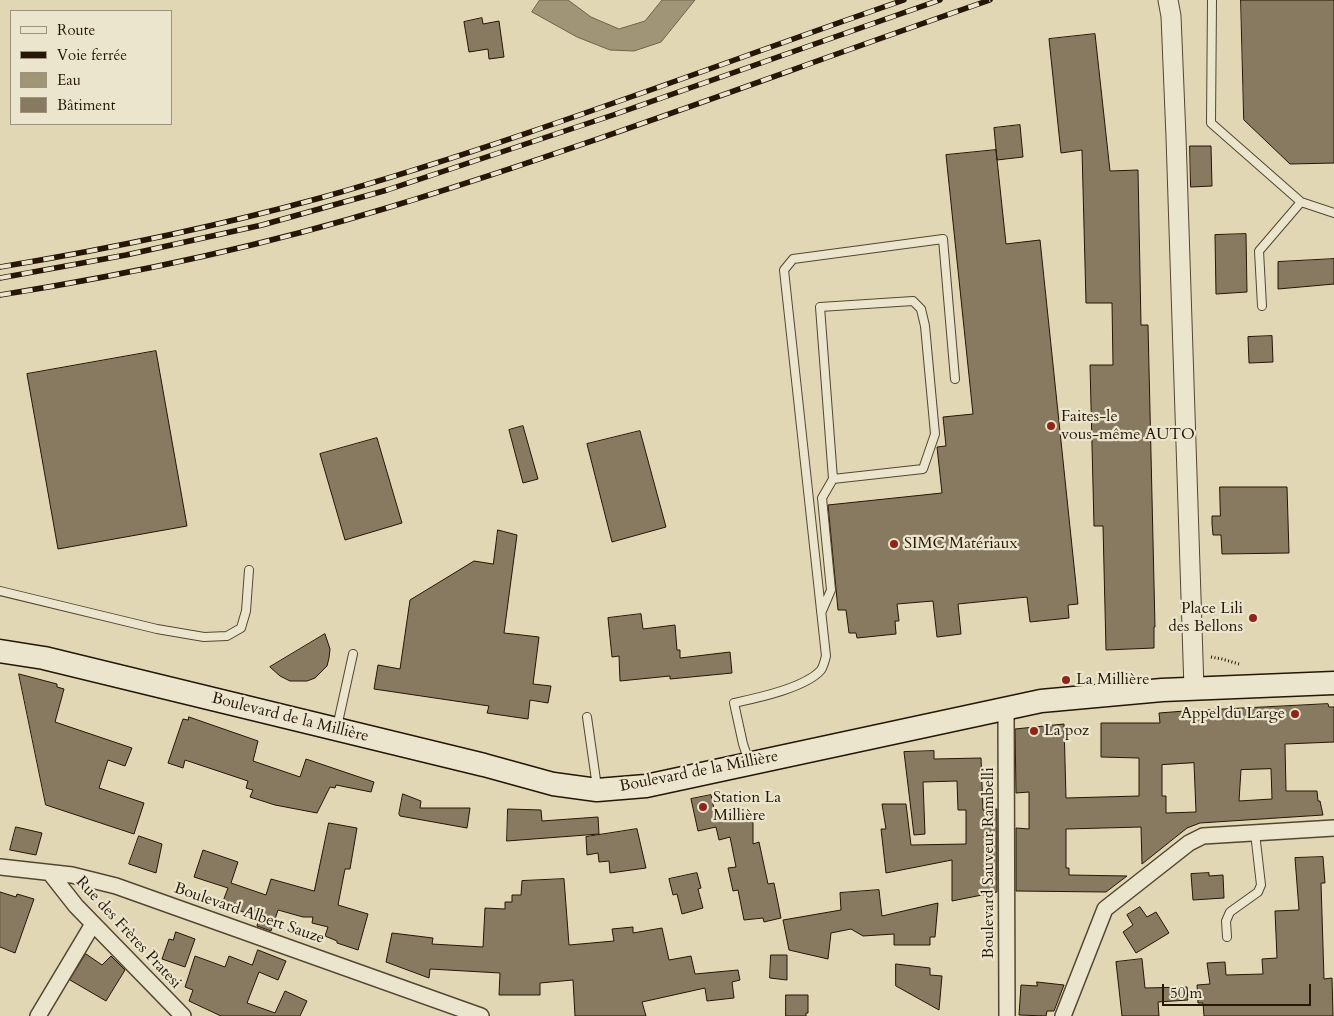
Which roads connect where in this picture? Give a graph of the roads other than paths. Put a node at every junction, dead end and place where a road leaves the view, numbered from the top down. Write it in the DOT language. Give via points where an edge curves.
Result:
graph roads {
  1 [pos="1168,0"];
  2 [pos="1212,0"];
  3 [pos="1301,202"];
  4 [pos="1334,213"];
  5 [pos="1262,306"];
  6 [pos="955,379"];
  7 [pos="833,479"];
  8 [pos="248,570"];
  9 [pos="0,591"];
  10 [pos="822,613"];
  11 [pos="0,641"];
  12 [pos="0,650"];
  13 [pos="353,654"];
  14 [pos="44,658"];
  15 [pos="1334,682"];
  16 [pos="1194,689"];
  17 [pos="1006,709"];
  18 [pos="586,717"];
  19 [pos="336,729"];
  20 [pos="750,764"];
  21 [pos="597,790"];
  22 [pos="1334,828"];
  23 [pos="1255,833"];
  24 [pos="0,867"];
  25 [pos="50,873"];
  26 [pos="93,924"];
  27 [pos="1227,937"];
  28 [pos="38,1016"];
  29 [pos="183,1016"];
  30 [pos="481,1016"];
  31 [pos="1007,1016"];
  32 [pos="1063,1016"];
  1 -- 16 [label="street" via="1176,128"];
  2 -- 3 [label="lane" via="1211,123"];
  3 -- 4 [label="lane"];
  3 -- 5 [label="lane" via="1259,251"];
  6 -- 10 [label="lane" via="943,240 792,259 784,270"];
  7 -- 7 [label="lane" via="923,469 935,434 925,326 921,309 913,301 820,307"];
  7 -- 10 [label="lane" via="822,498 831,590"];
  8 -- 9 [label="lane" via="246,611 241,628 227,636 204,637 157,629"];
  10 -- 20 [label="lane" via="826,656 821,670 805,682 734,703"];
  11 -- 14 [label="main road, Boulevard de la Millière"];
  12 -- 14 [label="main road, Boulevard de la Millière"];
  13 -- 19 [label="lane"];
  14 -- 19 [label="main road, Boulevard de la Millière"];
  15 -- 16 [label="main road, Boulevard de la Millière"];
  16 -- 17 [label="main road, Boulevard de la Millière" via="1041,701"];
  17 -- 20 [label="main road, Boulevard de la Millière"];
  17 -- 31 [label="street, Boulevard Sauveur Rambelli"];
  18 -- 21 [label="lane"];
  19 -- 21 [label="main road, Boulevard de la Millière" via="553,784"];
  20 -- 21 [label="main road, Boulevard de la Millière" via="646,786"];
  22 -- 23 [label="street"];
  23 -- 27 [label="lane" via="1261,884 1258,892 1230,912 1226,921"];
  23 -- 32 [label="street" via="1203,836 1189,843 1105,909"];
  24 -- 25 [label="street, Boulevard Albert Sauze"];
  25 -- 26 [label="street, Rue des Frères Pratesi"];
  25 -- 30 [label="street, Boulevard Albert Sauze" via="116,886"];
  26 -- 28 [label="street"];
  26 -- 29 [label="street, Rue des Frères Pratesi"];
}
